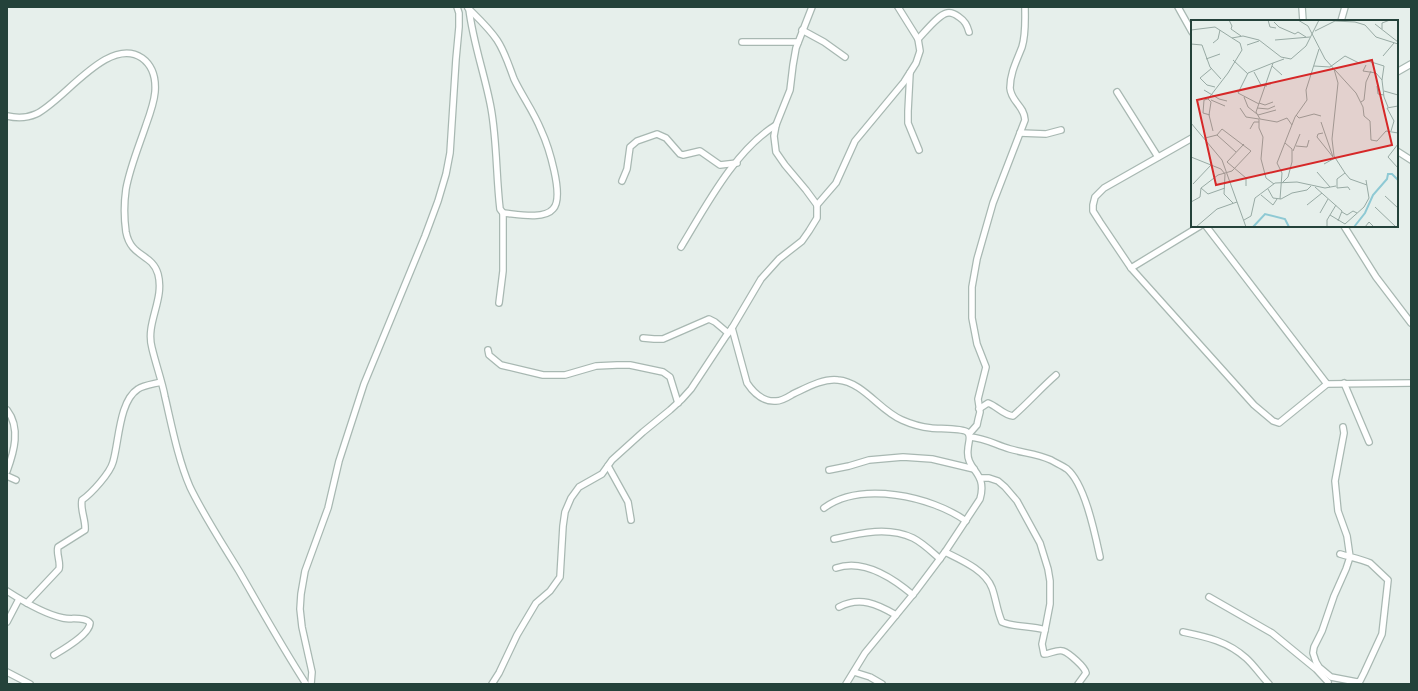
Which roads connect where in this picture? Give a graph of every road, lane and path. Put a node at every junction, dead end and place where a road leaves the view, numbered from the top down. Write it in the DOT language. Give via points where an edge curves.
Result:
graph roads {
  1 [pos="457,7"];
  2 [pos="812,7"];
  3 [pos="898,7"];
  4 [pos="1025,7"];
  5 [pos="1178,7"];
  6 [pos="1302,7"];
  7 [pos="1345,7"];
  8 [pos="468,8"];
  9 [pos="1303,20"];
  10 [pos="1341,20"];
  11 [pos="802,30"];
  12 [pos="1191,30"];
  13 [pos="969,32"];
  14 [pos="918,39"];
  15 [pos="742,42"];
  16 [pos="798,42"];
  17 [pos="845,57"];
  18 [pos="1411,64"];
  19 [pos="1398,71"];
  20 [pos="910,72"];
  21 [pos="1117,92"];
  22 [pos="7,116"];
  23 [pos="776,125"];
  24 [pos="1061,130"];
  25 [pos="1020,134"];
  26 [pos="1191,139"];
  27 [pos="919,150"];
  28 [pos="1398,152"];
  29 [pos="1158,157"];
  30 [pos="1411,160"];
  31 [pos="736,163"];
  32 [pos="622,181"];
  33 [pos="818,205"];
  34 [pos="503,213"];
  35 [pos="1198,227"];
  36 [pos="1207,227"];
  37 [pos="1345,227"];
  38 [pos="681,247"];
  39 [pos="1132,268"];
  40 [pos="499,303"];
  41 [pos="1411,323"];
  42 [pos="732,328"];
  43 [pos="728,333"];
  44 [pos="643,338"];
  45 [pos="488,350"];
  46 [pos="1056,375"];
  47 [pos="161,382"];
  48 [pos="1344,383"];
  49 [pos="1411,383"];
  50 [pos="1327,384"];
  51 [pos="678,403"];
  52 [pos="979,409"];
  53 [pos="7,410"];
  54 [pos="1343,427"];
  55 [pos="969,436"];
  56 [pos="1369,442"];
  57 [pos="608,466"];
  58 [pos="974,469"];
  59 [pos="829,470"];
  60 [pos="7,471"];
  61 [pos="7,476"];
  62 [pos="980,478"];
  63 [pos="16,480"];
  64 [pos="824,508"];
  65 [pos="631,520"];
  66 [pos="966,521"];
  67 [pos="834,539"];
  68 [pos="945,552"];
  69 [pos="1340,554"];
  70 [pos="1100,557"];
  71 [pos="1350,557"];
  72 [pos="940,559"];
  73 [pos="836,568"];
  74 [pos="7,591"];
  75 [pos="913,595"];
  76 [pos="1209,597"];
  77 [pos="20,599"];
  78 [pos="27,603"];
  79 [pos="839,607"];
  80 [pos="896,615"];
  81 [pos="7,622"];
  82 [pos="1045,630"];
  83 [pos="1183,632"];
  84 [pos="54,655"];
  85 [pos="7,672"];
  86 [pos="854,672"];
  87 [pos="1328,681"];
  88 [pos="30,684"];
  89 [pos="306,684"];
  90 [pos="311,684"];
  91 [pos="492,684"];
  92 [pos="846,684"];
  93 [pos="882,684"];
  94 [pos="1078,684"];
  95 [pos="1269,684"];
  1 -- 90 [label="street" via="459,27 450,153 446,174 425,236 364,384 339,461 328,508 305,571 300,609 312,672"];
  2 -- 11 [label="street"];
  3 -- 14 [label="street"];
  4 -- 25 [label="street" via="1022,48 1010,82 1011,94 1025,116"];
  5 -- 12 [label="street"];
  6 -- 9 [label="street"];
  7 -- 10 [label="street"];
  8 -- 34 [label="street" via="491,107 500,209"];
  8 -- 34 [label="street" via="497,40 541,130 557,191 556,204 547,214"];
  11 -- 16 [label="street"];
  11 -- 17 [label="street"];
  13 -- 14 [label="street" via="964,20 947,13"];
  14 -- 20 [label="street" via="920,51"];
  15 -- 16 [label="street"];
  16 -- 23 [label="street" via="792,65 790,90"];
  18 -- 19 [label="street"];
  20 -- 27 [label="street" via="908,123"];
  20 -- 33 [label="street" via="855,141 836,183"];
  21 -- 29 [label="street"];
  22 -- 47 [label="street" via="28,117 41,111 97,65 118,54 133,54 149,65 154,78 155,92 126,189 125,221 130,244 134,250 150,260 158,273 160,293 150,334"];
  23 -- 31 [label="street" via="757,139"];
  23 -- 33 [label="street" via="776,152"];
  24 -- 25 [label="street" via="1046,134"];
  25 -- 52 [label="street" via="993,203 972,287 972,318 977,344 986,367 978,399"];
  26 -- 29 [label="street"];
  28 -- 30 [label="street"];
  29 -- 39 [label="street" via="1104,188 1094,200 1094,211 1100,222"];
  31 -- 32 [label="street" via="720,165 700,151 680,154 666,138 657,134 637,141 630,147 627,169"];
  31 -- 38 [label="street"];
  33 -- 42 [label="street" via="817,218 809,231 802,241 779,259 761,279"];
  34 -- 40 [label="street" via="503,271"];
  35 -- 39 [label="street"];
  36 -- 50 [label="street"];
  37 -- 41 [label="street" via="1376,277"];
  39 -- 50 [label="street" via="1254,405 1273,421 1281,422"];
  42 -- 43 [label="street"];
  42 -- 55 [label="street" via="747,383 758,396 776,402 824,381 838,380 863,391 888,413 914,425 961,429 967,431"];
  43 -- 44 [label="street" via="708,319 663,339"];
  43 -- 51 [label="street"];
  45 -- 51 [label="street" via="489,355 501,365 544,375 565,375 596,366 617,364 663,372 670,378"];
  46 -- 52 [label="street" via="1013,416 988,404"];
  47 -- 78 [label="street" via="138,390 131,396 124,409 113,463 90,494 82,500 85,530 58,547 59,569"];
  47 -- 89 [label="street" via="182,464 190,485 205,516"];
  48 -- 49 [label="street"];
  48 -- 50 [label="street"];
  48 -- 56 [label="street"];
  51 -- 57 [label="street"];
  52 -- 55 [label="street" via="976,426"];
  53 -- 60 [label="street" via="12,418 15,440 14,452"];
  54 -- 71 [label="street" via="1335,481 1338,511 1347,536"];
  55 -- 58 [label="street" via="968,456"];
  55 -- 70 [label="street" via="1051,460 1068,470 1075,478 1090,514"];
  57 -- 65 [label="street" via="628,502"];
  57 -- 91 [label="street" via="602,474 579,487 571,498 563,526 560,577 536,603"];
  58 -- 59 [label="street" via="932,459 904,457 868,460"];
  58 -- 62 [label="street"];
  61 -- 63 [label="street"];
  62 -- 66 [label="street" via="980,499"];
  62 -- 82 [label="street" via="998,480 1005,487 1040,543 1050,581 1050,604"];
  64 -- 66 [label="street" via="844,499 888,494 944,507"];
  66 -- 68 [label="street"];
  67 -- 72 [label="street" via="870,532 898,533 913,538"];
  68 -- 72 [label="street"];
  68 -- 82 [label="street" via="972,567 988,580 1002,622"];
  69 -- 71 [label="street"];
  71 -- 87 [label="street" via="1314,647 1316,662"];
  71 -- 87 [label="street" via="1370,563 1388,580 1382,634 1360,681"];
  72 -- 75 [label="street"];
  73 -- 75 [label="street" via="844,565 865,567 899,584"];
  74 -- 77 [label="street"];
  75 -- 80 [label="street"];
  76 -- 87 [label="street" via="1272,633"];
  77 -- 78 [label="street"];
  77 -- 81 [label="street"];
  78 -- 84 [label="street" via="58,617 83,619 90,623 88,629"];
  79 -- 80 [label="street" via="851,601 864,602"];
  80 -- 86 [label="street" via="865,653"];
  82 -- 94 [label="street" via="1042,644 1044,654 1063,651 1086,670"];
  83 -- 95 [label="street" via="1211,638 1231,646 1246,658"];
  85 -- 88 [label="street"];
  86 -- 92 [label="street"];
  86 -- 93 [label="street"];
}
